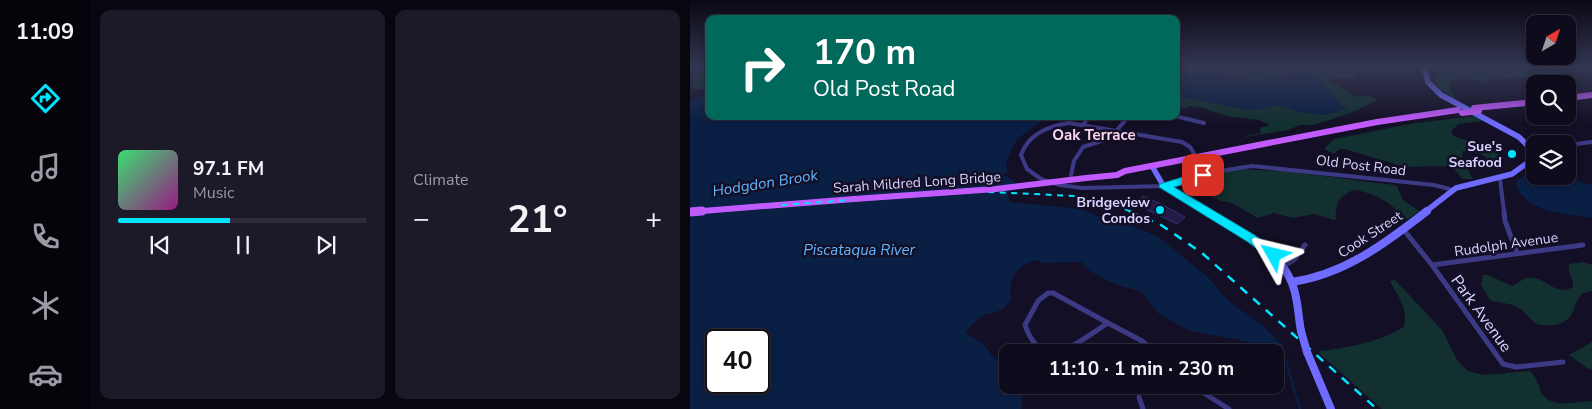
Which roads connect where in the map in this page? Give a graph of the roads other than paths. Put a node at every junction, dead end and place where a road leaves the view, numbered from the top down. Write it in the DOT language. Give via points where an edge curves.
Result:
graph roads {
  1 [pos="1431,86"];
  2 [pos="1592,95"];
  3 [pos="1576,97"];
  4 [pos="1526,103"];
  5 [pos="1180,117"];
  6 [pos="1086,120"];
  7 [pos="1125,120"];
  8 [pos="1204,123"];
  9 [pos="1084,124"];
  10 [pos="1117,130"];
  11 [pos="1592,142"];
  12 [pos="1526,143"];
  13 [pos="1576,144"];
  14 [pos="1197,158"];
  15 [pos="1526,164"];
  16 [pos="1153,167"];
  17 [pos="1071,175"];
  18 [pos="1500,179"];
  19 [pos="1164,187"];
  20 [pos="1453,190"];
  21 [pos="690,212"];
  22 [pos="1403,229"];
  23 [pos="1305,245"];
  24 [pos="1583,245"];
  25 [pos="1517,253"];
  26 [pos="1432,265"];
  27 [pos="1283,266"];
  28 [pos="1292,282"];
  29 [pos="1108,323"];
  30 [pos="1146,344"];
  31 [pos="1563,362"];
  32 [pos="1205,394"];
  33 [pos="1139,397"];
  34 [pos="1143,409"];
  35 [pos="1229,409"];
  36 [pos="1330,409"];
  1 -- 12 [label="main road" via="1449,101 1494,122"];
  2 -- 3 [label="main road"];
  4 -- 14 [label="main road, bridge"];
  5 -- 8 [label="street"];
  6 -- 9 [label="street"];
  7 -- 10 [label="street"];
  9 -- 10 [label="street"];
  9 -- 19 [label="street, Old Post Road" via="1061,123 1046,128 1024,146 1021,160 1029,170 1051,183 1073,188"];
  10 -- 14 [label="street" via="1182,142"];
  10 -- 17 [label="street" via="1106,141 1084,146 1073,161"];
  11 -- 13 [label="street"];
  14 -- 16 [label="main road"];
  14 -- 16 [label="main road"];
  15 -- 18 [label="main road, Old Post Road"];
  16 -- 19 [label="main road"];
  16 -- 21 [label="main road, Sarah Mildred Long Bridge, bridge" via="979,190"];
  18 -- 20 [label="main road, Old Post Road"];
  18 -- 25 [label="street" via="1504,220"];
  19 -- 20 [label="street, Old Post Road" via="1220,170 1252,166"];
  19 -- 27 [label="main road" via="1259,243"];
  20 -- 22 [label="main road, Cook Street"];
  22 -- 26 [label="street, Park Avenue"];
  22 -- 28 [label="main road, Cook Street" via="1334,272"];
  23 -- 27 [label="street" via="1294,260"];
  24 -- 25 [label="street, Rudolph Avenue"];
  25 -- 26 [label="street, Rudolph Avenue"];
  26 -- 31 [label="street, Park Avenue" via="1503,364 1516,368"];
  27 -- 28 [label="main road"];
  28 -- 36 [label="main road, bridge" via="1301,332"];
  29 -- 29 [label="street" via="1051,292 1038,301 1025,326 1033,342 1050,352 1064,349"];
  29 -- 30 [label="street"];
  32 -- 35 [label="street"];
  33 -- 34 [label="street"];
}
